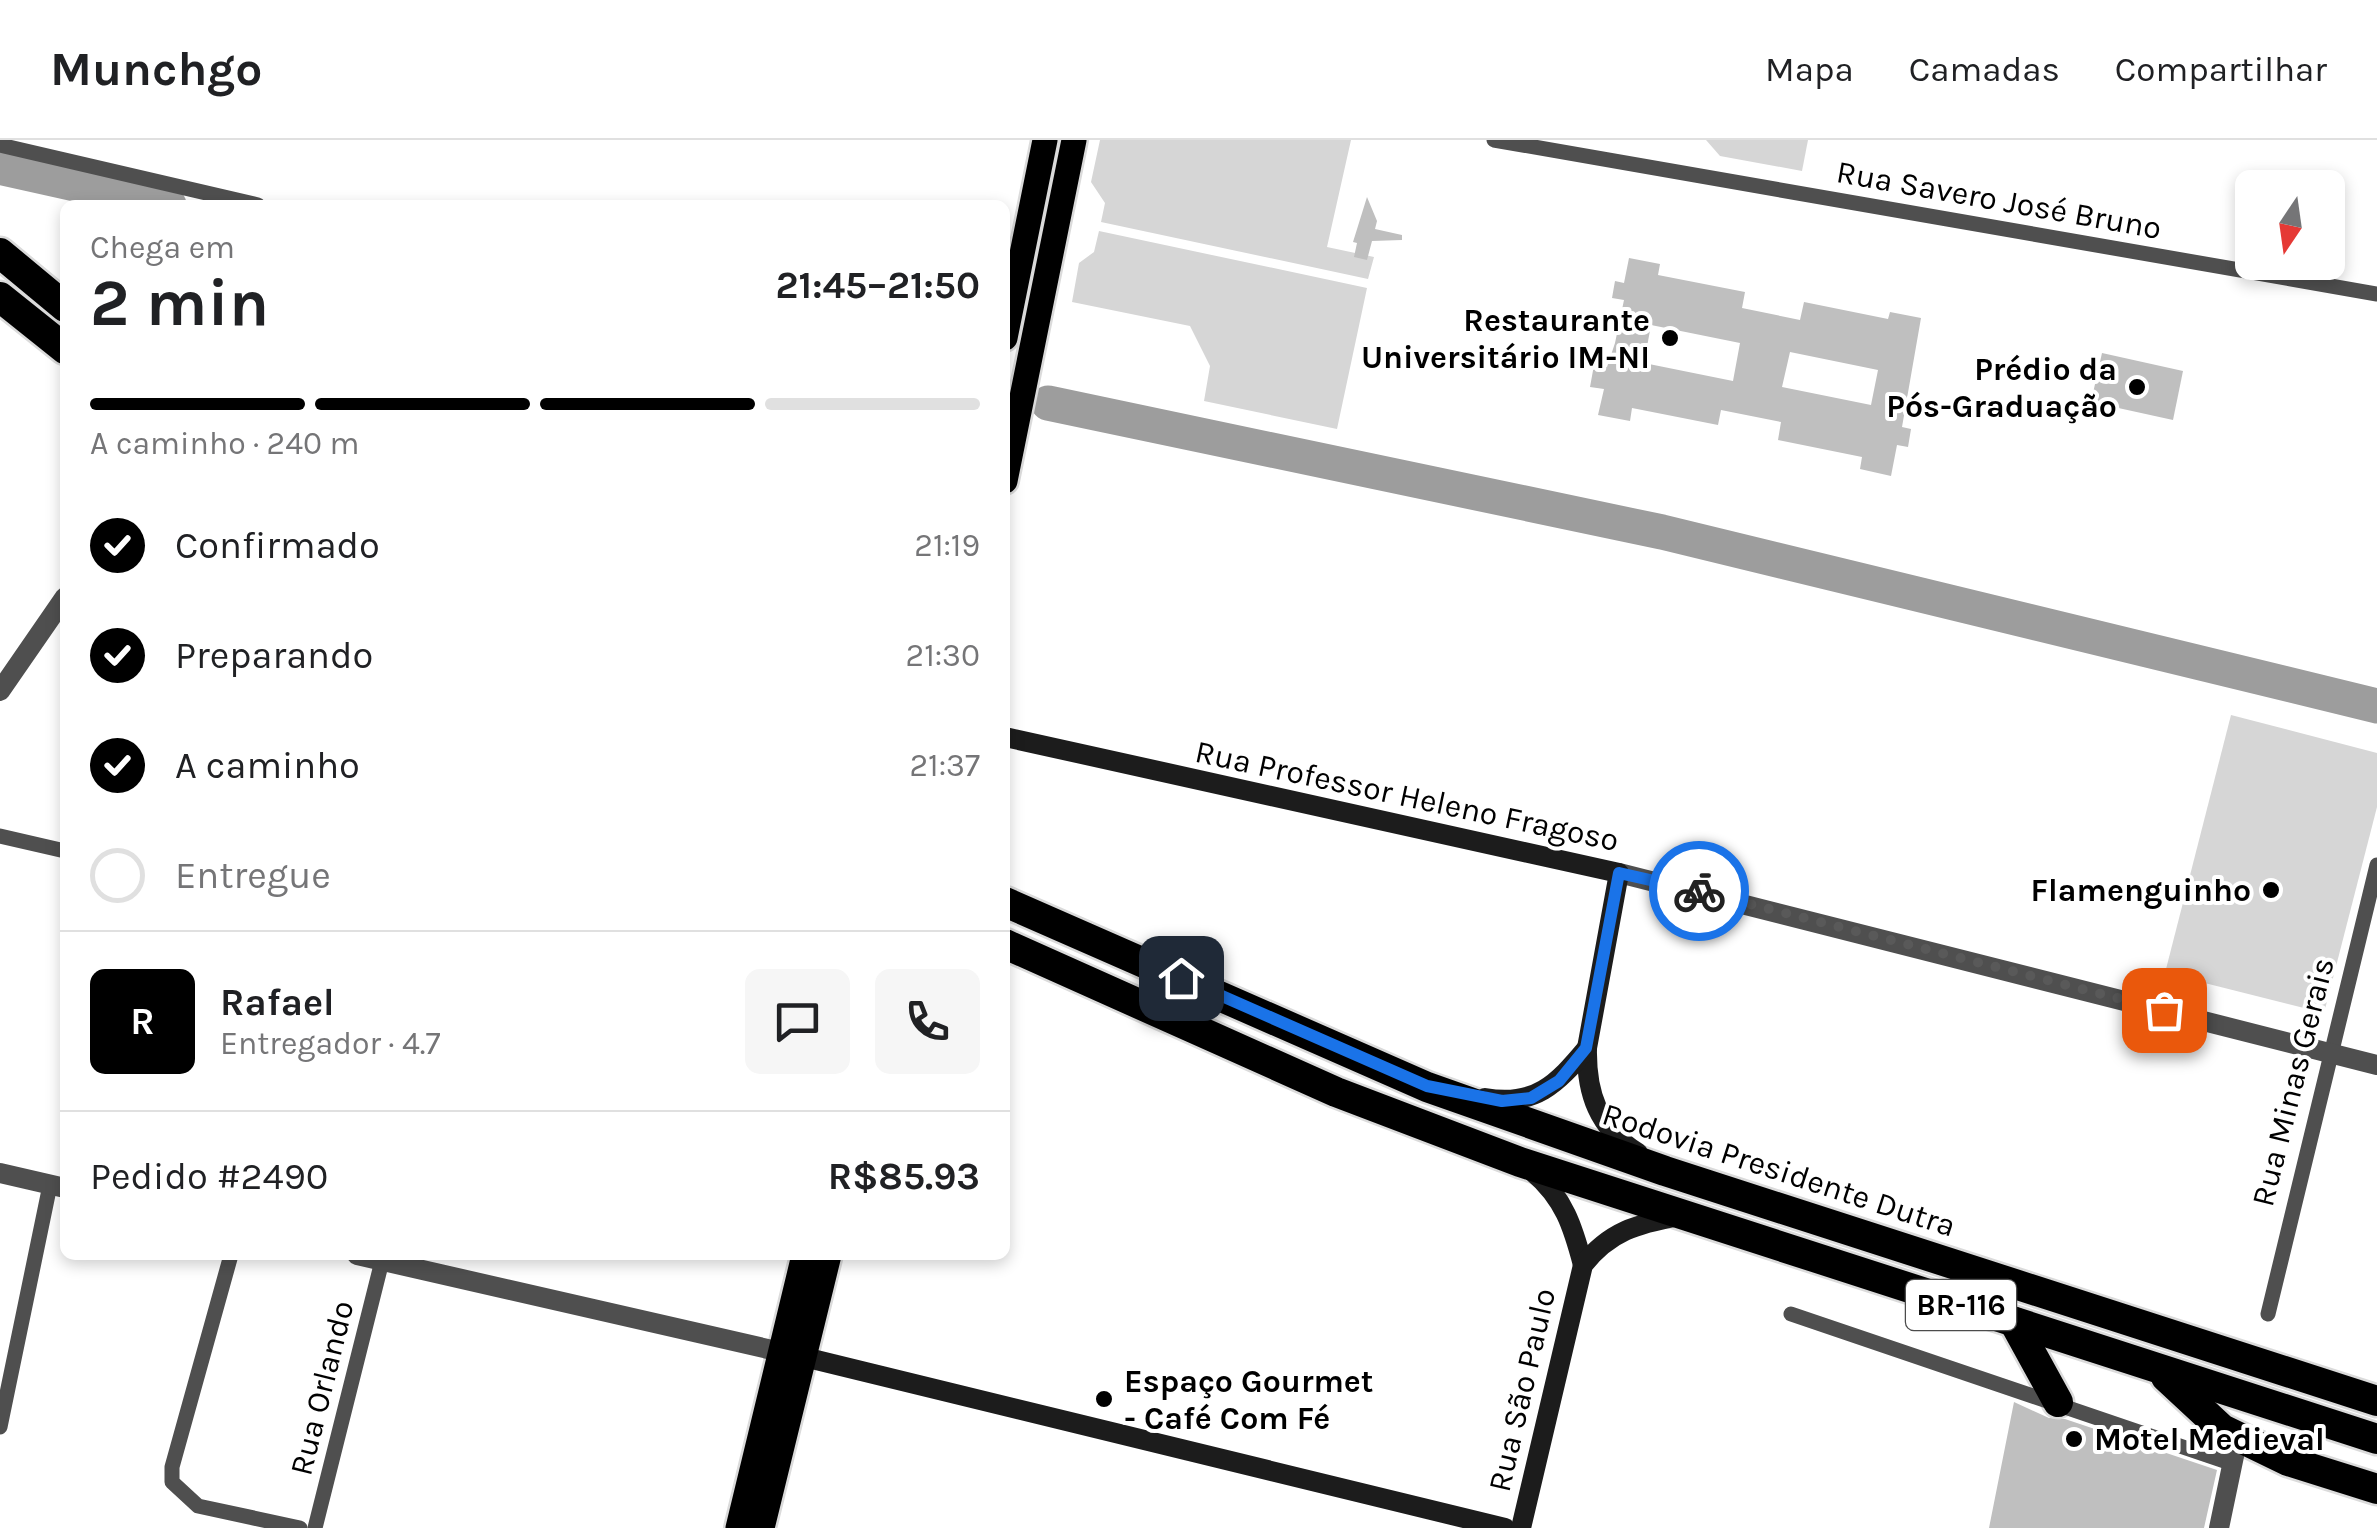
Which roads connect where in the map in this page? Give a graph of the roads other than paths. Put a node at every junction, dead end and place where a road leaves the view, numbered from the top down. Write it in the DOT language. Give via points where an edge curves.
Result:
graph roads {
  1 [pos="1046,140"];
  2 [pos="1074,140"];
  3 [pos="1494,140"];
  4 [pos="0,145"];
  5 [pos="236,200"];
  6 [pos="0,253"];
  7 [pos="2377,294"];
  8 [pos="0,297"];
  9 [pos="60,303"];
  10 [pos="1010,314"];
  11 [pos="60,345"];
  12 [pos="1010,455"];
  13 [pos="60,604"];
  14 [pos="2,684"];
  15 [pos="1010,738"];
  16 [pos="0,836"];
  17 [pos="60,849"];
  18 [pos="2377,865"];
  19 [pos="1619,873"];
  20 [pos="1010,904"];
  21 [pos="1010,946"];
  22 [pos="1586,1048"];
  23 [pos="2329,1053"];
  24 [pos="2377,1065"];
  25 [pos="1427,1086"];
  26 [pos="1520,1162"];
  27 [pos="1665,1171"];
  28 [pos="0,1174"];
  29 [pos="58,1187"];
  30 [pos="1686,1215"];
  31 [pos="230,1260"];
  32 [pos="382,1260"];
  33 [pos="803,1260"];
  34 [pos="827,1260"];
  35 [pos="1583,1265"];
  36 [pos="1790,1314"];
  37 [pos="2268,1314"];
  38 [pos="2014,1322"];
  39 [pos="793,1354"];
  40 [pos="2152,1366"];
  41 [pos="2058,1402"];
  42 [pos="2377,1402"];
  43 [pos="0,1428"];
  44 [pos="2377,1439"];
  45 [pos="2236,1450"];
  46 [pos="2377,1489"];
  47 [pos="747,1526"];
  48 [pos="300,1528"];
  49 [pos="315,1528"];
  50 [pos="1506,1528"];
  51 [pos="1521,1528"];
  52 [pos="2220,1528"];
  1 -- 10 [label="main road"];
  2 -- 12 [label="main road"];
  3 -- 7 [label="street, Rua Savero José Bruno"];
  4 -- 5 [label="street"];
  6 -- 9 [label="highway"];
  8 -- 11 [label="highway"];
  13 -- 14 [label="street"];
  15 -- 19 [label="main road, Rua Professor Heleno Fragoso"];
  16 -- 17 [label="street"];
  18 -- 23 [label="street, Rua Minas Gerais"];
  19 -- 22 [label="main road"];
  19 -- 23 [label="street, Rua Professor Heleno Fragoso"];
  20 -- 25 [label="highway, Rodovia Presidente Dutra / BR-116"];
  21 -- 26 [label="highway, BR-116" via="1336,1092"];
  22 -- 25 [label="main road" via="1559,1081 1531,1098 1502,1101"];
  22 -- 27 [label="main road" via="1590,1094 1600,1118 1625,1145"];
  23 -- 24 [label="street, Rua Professor Heleno Fragoso"];
  23 -- 37 [label="street, Rua Minas Gerais"];
  25 -- 27 [label="highway, Rodovia Presidente Dutra / BR-116"];
  26 -- 30 [label="highway, BR-116"];
  26 -- 35 [label="main road, Rua São Paulo" via="1559,1199"];
  27 -- 42 [label="highway, Rodovia Presidente Dutra / BR-116"];
  28 -- 29 [label="street"];
  29 -- 43 [label="street"];
  30 -- 35 [label="main road, Rua São Paulo" via="1619,1231"];
  30 -- 38 [label="highway, BR-116"];
  31 -- 48 [label="street" via="172,1482 198,1506"];
  32 -- 39 [label="street"];
  32 -- 49 [label="street, Rua Orlando"];
  33 -- 39 [label="main road"];
  34 -- 39 [label="main road"];
  35 -- 51 [label="main road, Rua São Paulo"];
  36 -- 41 [label="street"];
  38 -- 40 [label="highway, BR-116"];
  38 -- 41 [label="highway"];
  39 -- 47 [label="main road"];
  39 -- 50 [label="main road"];
  40 -- 44 [label="highway, BR-116"];
  40 -- 45 [label="highway"];
  41 -- 45 [label="street"];
  45 -- 46 [label="highway"];
  45 -- 52 [label="street"];
}
